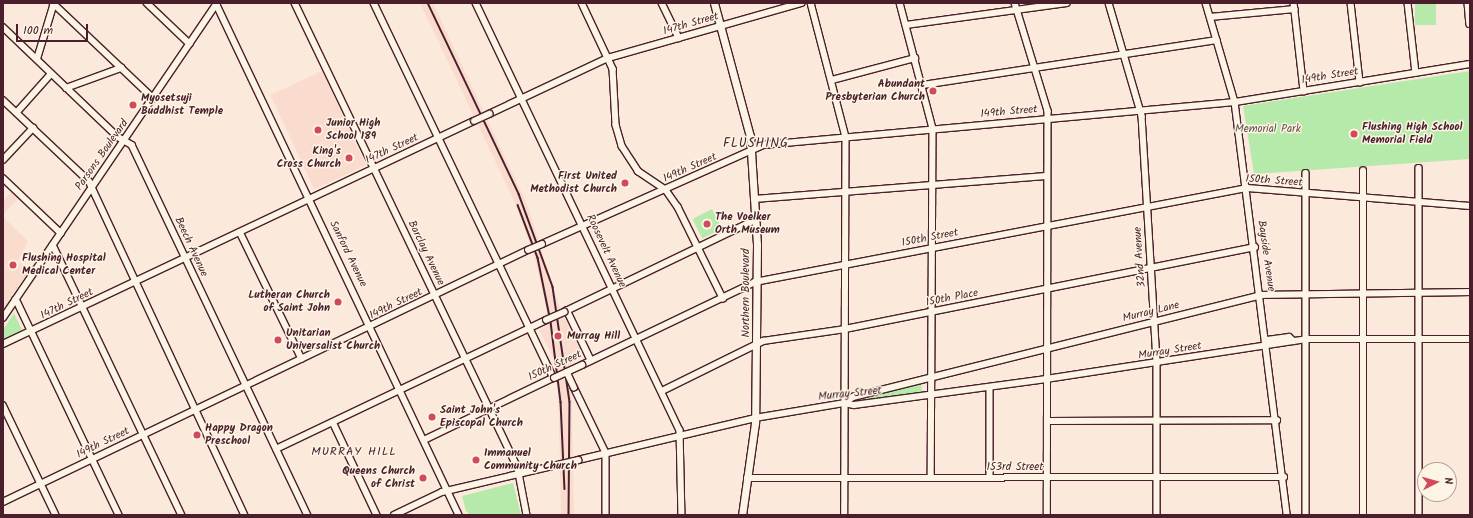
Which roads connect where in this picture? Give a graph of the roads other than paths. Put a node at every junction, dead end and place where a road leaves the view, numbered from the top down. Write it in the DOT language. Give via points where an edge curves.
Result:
graph roads {
  1 [pos="53,3"];
  2 [pos="147,3"];
  3 [pos="217,3"];
  4 [pos="295,3"];
  5 [pos="374,3"];
  6 [pos="476,3"];
  7 [pos="582,3"];
  8 [pos="662,3"];
  9 [pos="714,3"];
  10 [pos="801,3"];
  11 [pos="811,3"];
  12 [pos="900,3"];
  13 [pos="1066,3"];
  14 [pos="1109,3"];
  15 [pos="1206,3"];
  16 [pos="1351,3"];
  17 [pos="1408,3"];
  18 [pos="1468,3"];
  19 [pos="1016,6"];
  20 [pos="1295,6"];
  21 [pos="1210,17"];
  22 [pos="906,24"];
  23 [pos="1470,24"];
  24 [pos="720,26"];
  25 [pos="3,27"];
  26 [pos="679,38"];
  27 [pos="1217,40"];
  28 [pos="190,44"];
  29 [pos="1125,54"];
  30 [pos="608,58"];
  31 [pos="915,58"];
  32 [pos="38,59"];
  33 [pos="1470,64"];
  34 [pos="1034,67"];
  35 [pos="121,68"];
  36 [pos="1416,73"];
  37 [pos="51,74"];
  38 [pos="832,80"];
  39 [pos="1360,82"];
  40 [pos="923,85"];
  41 [pos="66,88"];
  42 [pos="1304,91"];
  43 [pos="153,98"];
  44 [pos="522,98"];
  45 [pos="3,100"];
  46 [pos="1235,102"];
  47 [pos="1142,110"];
  48 [pos="17,112"];
  49 [pos="1047,119"];
  50 [pos="33,128"];
  51 [pos="933,129"];
  52 [pos="846,137"];
  53 [pos="439,138"];
  54 [pos="124,140"];
  55 [pos="751,151"];
  56 [pos="3,160"];
  57 [pos="1419,168"];
  58 [pos="374,169"];
  59 [pos="1363,171"];
  60 [pos="1306,173"];
  61 [pos="1046,176"];
  62 [pos="3,178"];
  63 [pos="934,184"];
  64 [pos="91,188"];
  65 [pos="1246,188"];
  66 [pos="666,190"];
  67 [pos="847,190"];
  68 [pos="1306,194"];
  69 [pos="1362,198"];
  70 [pos="310,199"];
  71 [pos="754,199"];
  72 [pos="1419,203"];
  73 [pos="1147,206"];
  74 [pos="1470,206"];
  75 [pos="755,220"];
  76 [pos="583,225"];
  77 [pos="1046,226"];
  78 [pos="240,232"];
  79 [pos="61,233"];
  80 [pos="53,244"];
  81 [pos="699,247"];
  82 [pos="1255,247"];
  83 [pos="933,248"];
  84 [pos="185,258"];
  85 [pos="846,264"];
  86 [pos="499,265"];
  87 [pos="1151,268"];
  88 [pos="757,282"];
  89 [pos="134,283"];
  90 [pos="612,289"];
  91 [pos="1047,289"];
  92 [pos="1419,292"];
  93 [pos="1470,292"];
  94 [pos="1362,294"];
  95 [pos="1261,295"];
  96 [pos="1306,295"];
  97 [pos="435,296"];
  98 [pos="723,298"];
  99 [pos="16,299"];
  100 [pos="83,308"];
  101 [pos="565,311"];
  102 [pos="932,312"];
  103 [pos="3,318"];
  104 [pos="1155,321"];
  105 [pos="371,326"];
  106 [pos="530,328"];
  107 [pos="845,329"];
  108 [pos="32,332"];
  109 [pos="637,339"];
  110 [pos="1306,339"];
  111 [pos="1363,339"];
  112 [pos="1419,339"];
  113 [pos="1470,339"];
  114 [pos="1268,343"];
  115 [pos="3,344"];
  116 [pos="756,345"];
  117 [pos="1046,349"];
  118 [pos="302,359"];
  119 [pos="465,359"];
  120 [pos="591,360"];
  121 [pos="1157,364"];
  122 [pos="567,372"];
  123 [pos="554,378"];
  124 [pos="931,378"];
  125 [pos="1046,379"];
  126 [pos="246,386"];
  127 [pos="990,387"];
  128 [pos="402,390"];
  129 [pos="662,391"];
  130 [pos="930,394"];
  131 [pos="845,403"];
  132 [pos="3,405"];
  133 [pos="489,409"];
  134 [pos="195,410"];
  135 [pos="755,418"];
  136 [pos="1157,420"];
  137 [pos="1277,420"];
  138 [pos="1046,421"];
  139 [pos="333,422"];
  140 [pos="144,435"];
  141 [pos="681,435"];
  142 [pos="425,440"];
  143 [pos="276,449"];
  144 [pos="606,453"];
  145 [pos="92,459"];
  146 [pos="519,474"];
  147 [pos="990,477"];
  148 [pos="1047,477"];
  149 [pos="1157,477"];
  150 [pos="1284,477"];
  151 [pos="747,478"];
  152 [pos="845,478"];
  153 [pos="931,478"];
  154 [pos="41,484"];
  155 [pos="448,490"];
  156 [pos="3,502"];
  157 [pos="56,515"];
  158 [pos="119,515"];
  159 [pos="182,515"];
  160 [pos="244,515"];
  161 [pos="308,515"];
  162 [pos="377,515"];
  163 [pos="394,515"];
  164 [pos="459,515"];
  165 [pos="527,515"];
  166 [pos="606,515"];
  167 [pos="682,515"];
  168 [pos="742,515"];
  169 [pos="845,515"];
  170 [pos="1047,515"];
  171 [pos="1157,515"];
  172 [pos="1287,515"];
  173 [pos="1306,515"];
  174 [pos="1363,515"];
  175 [pos="1419,515"];
  1 -- 32 [label="street"];
  1 -- 35 [label="street"];
  2 -- 28 [label="street"];
  3 -- 28 [label="street, Parsons Boulevard"];
  3 -- 70 [label="street, Sanford Avenue"];
  4 -- 58 [label="street, Barclay Avenue"];
  5 -- 53 [label="street"];
  6 -- 44 [label="street, Roosevelt Avenue"];
  7 -- 30 [label="street"];
  8 -- 26 [label="street"];
  9 -- 24 [label="main road, Northern Boulevard"];
  10 -- 24 [label="street, 147th Street"];
  11 -- 38 [label="street"];
  12 -- 22 [label="street"];
  13 -- 19 [label="street"];
  14 -- 29 [label="street, 32nd Avenue"];
  15 -- 21 [label="street, Bayside Avenue"];
  16 -- 39 [label="street"];
  17 -- 36 [label="street"];
  18 -- 23 [label="street"];
  19 -- 22 [label="street"];
  19 -- 34 [label="street"];
  20 -- 21 [label="street"];
  20 -- 42 [label="street"];
  21 -- 27 [label="street, Bayside Avenue"];
  22 -- 31 [label="street"];
  24 -- 26 [label="street, 147th Street"];
  24 -- 55 [label="main road, Northern Boulevard"];
  25 -- 32 [label="street, Beech Avenue"];
  26 -- 30 [label="street, 147th Street"];
  27 -- 29 [label="street"];
  27 -- 46 [label="street, Bayside Avenue"];
  28 -- 43 [label="street, Parsons Boulevard"];
  29 -- 34 [label="street"];
  29 -- 47 [label="street, 32nd Avenue"];
  30 -- 44 [label="street, 147th Street"];
  30 -- 66 [label="street" via="613,69 616,125 622,146 638,171"];
  31 -- 38 [label="street"];
  31 -- 40 [label="street"];
  32 -- 37 [label="street, Beech Avenue"];
  33 -- 36 [label="street, 149th Street"];
  34 -- 40 [label="street"];
  34 -- 49 [label="street"];
  35 -- 41 [label="street"];
  35 -- 43 [label="street"];
  36 -- 39 [label="street, 149th Street"];
  37 -- 41 [label="street, Beech Avenue"];
  37 -- 48 [label="street"];
  38 -- 52 [label="street"];
  39 -- 42 [label="street, 149th Street"];
  40 -- 51 [label="street"];
  41 -- 54 [label="street, Beech Avenue"];
  42 -- 46 [label="street, 149th Street"];
  43 -- 54 [label="street, Parsons Boulevard"];
  44 -- 53 [label="street, 147th Street, bridge"];
  44 -- 76 [label="street, Roosevelt Avenue"];
  45 -- 48 [label="street"];
  46 -- 47 [label="street, 149th Street"];
  46 -- 65 [label="street, Bayside Avenue"];
  47 -- 49 [label="street, 149th Street"];
  47 -- 73 [label="street, 32nd Avenue"];
  48 -- 50 [label="street"];
  49 -- 51 [label="street, 149th Street"];
  49 -- 61 [label="street"];
  50 -- 56 [label="street"];
  50 -- 64 [label="street" via="89,181"];
  51 -- 52 [label="street, 149th Street"];
  51 -- 63 [label="street"];
  52 -- 55 [label="street, 149th Street" via="763,146"];
  52 -- 67 [label="street"];
  53 -- 58 [label="street, 147th Street"];
  53 -- 86 [label="street"];
  54 -- 64 [label="street, Parsons Boulevard"];
  54 -- 84 [label="street, Beech Avenue" via="132,145"];
  55 -- 66 [label="street, 149th Street"];
  55 -- 71 [label="main road, Northern Boulevard"];
  57 -- 72 [label="street"];
  58 -- 70 [label="street, 147th Street"];
  58 -- 97 [label="street, Barclay Avenue"];
  59 -- 69 [label="street"];
  60 -- 68 [label="street"];
  61 -- 63 [label="street"];
  61 -- 77 [label="street"];
  62 -- 79 [label="street"];
  63 -- 67 [label="street"];
  63 -- 83 [label="street"];
  64 -- 79 [label="street, Parsons Boulevard"];
  64 -- 89 [label="street"];
  65 -- 68 [label="street, 150th Street"];
  65 -- 73 [label="street, 150th Street"];
  65 -- 82 [label="street, Bayside Avenue"];
  66 -- 76 [label="street, 149th Street"];
  66 -- 81 [label="street"];
  67 -- 71 [label="street"];
  67 -- 85 [label="street"];
  68 -- 69 [label="street, 150th Street"];
  68 -- 96 [label="street"];
  69 -- 72 [label="street, 150th Street"];
  69 -- 94 [label="street"];
  70 -- 78 [label="street, 147th Street"];
  70 -- 105 [label="street, Sanford Avenue"];
  71 -- 75 [label="main road, Northern Boulevard"];
  72 -- 74 [label="street, 150th Street"];
  72 -- 92 [label="street"];
  73 -- 77 [label="street, 150th Street"];
  73 -- 87 [label="street, 32nd Avenue"];
  75 -- 81 [label="street"];
  75 -- 88 [label="main road, Northern Boulevard"];
  76 -- 86 [label="street, 149th Street, bridge"];
  76 -- 90 [label="street, Roosevelt Avenue"];
  77 -- 83 [label="street, 150th Street"];
  77 -- 91 [label="street"];
  78 -- 84 [label="street, 147th Street"];
  78 -- 118 [label="street"];
  79 -- 80 [label="street, Parsons Boulevard"];
  80 -- 99 [label="street, Parsons Boulevard"];
  80 -- 100 [label="street"];
  81 -- 90 [label="street"];
  81 -- 98 [label="street"];
  82 -- 87 [label="street, 150th Place"];
  82 -- 95 [label="street, Bayside Avenue"];
  83 -- 85 [label="street, 150th Street"];
  83 -- 102 [label="street"];
  84 -- 89 [label="street, 147th Street"];
  84 -- 126 [label="street, Beech Avenue"];
  85 -- 88 [label="street, 150th Street"];
  85 -- 107 [label="street"];
  86 -- 97 [label="street, 149th Street"];
  86 -- 106 [label="street"];
  87 -- 91 [label="street, 150th Place"];
  87 -- 104 [label="street, 32nd Avenue"];
  88 -- 98 [label="street, 150th Street"];
  88 -- 116 [label="main road, Northern Boulevard"];
  89 -- 100 [label="street, 147th Street"];
  89 -- 134 [label="street"];
  90 -- 101 [label="street"];
  90 -- 109 [label="street, Roosevelt Avenue"];
  91 -- 102 [label="street, 150th Place"];
  91 -- 117 [label="street"];
  92 -- 93 [label="street, Murray Lane"];
  92 -- 94 [label="street, Murray Lane"];
  92 -- 112 [label="street"];
  94 -- 96 [label="street, Murray Lane"];
  94 -- 111 [label="street"];
  95 -- 96 [label="street, Murray Lane"];
  95 -- 104 [label="street, Murray Lane"];
  95 -- 114 [label="street, Bayside Avenue"];
  96 -- 110 [label="street"];
  97 -- 105 [label="street, 149th Street"];
  97 -- 119 [label="street, Barclay Avenue"];
  98 -- 109 [label="street, 150th Street"];
  99 -- 103 [label="street, Parsons Boulevard"];
  99 -- 108 [label="street"];
  100 -- 108 [label="street, 147th Street"];
  100 -- 140 [label="street"];
  101 -- 106 [label="street, bridge"];
  101 -- 120 [label="street"];
  102 -- 107 [label="street, 150th Place"];
  102 -- 124 [label="street"];
  104 -- 117 [label="street, Murray Lane"];
  104 -- 121 [label="street, 32nd Avenue"];
  105 -- 118 [label="street, 149th Street"];
  105 -- 128 [label="street, Sanford Avenue"];
  106 -- 119 [label="street"];
  106 -- 123 [label="street"];
  107 -- 116 [label="street, 150th Place"];
  107 -- 131 [label="street"];
  108 -- 115 [label="street, 147th Street"];
  108 -- 145 [label="street"];
  109 -- 120 [label="street, 150th Street"];
  109 -- 129 [label="street, Roosevelt Avenue"];
  110 -- 111 [label="street, Murray Street"];
  110 -- 114 [label="street, Murray Street" via="1294,341 1289,336"];
  110 -- 173 [label="street"];
  111 -- 112 [label="street, Murray Street"];
  111 -- 174 [label="street"];
  112 -- 113 [label="street, Murray Street"];
  112 -- 175 [label="street"];
  114 -- 121 [label="street, Murray Street"];
  114 -- 137 [label="street, Bayside Avenue"];
  116 -- 129 [label="street, 150th Place"];
  116 -- 135 [label="main road, Northern Boulevard"];
  117 -- 124 [label="street, Murray Lane"];
  117 -- 125 [label="street"];
  118 -- 126 [label="street, 149th Street"];
  119 -- 128 [label="street"];
  119 -- 133 [label="street, Barclay Avenue"];
  120 -- 122 [label="street, 150th Street, bridge"];
  121 -- 125 [label="street, Murray Street"];
  121 -- 136 [label="street, 32nd Avenue"];
  122 -- 123 [label="street, 150th Street, bridge"];
  122 -- 144 [label="street, bridge"];
  123 -- 133 [label="street, 150th Street"];
  124 -- 130 [label="street"];
  124 -- 131 [label="street, Murray Lane"];
  125 -- 127 [label="street, Murray Street"];
  125 -- 138 [label="street"];
  126 -- 134 [label="street, 149th Street"];
  126 -- 143 [label="street, Beech Avenue"];
  127 -- 130 [label="street, Murray Street"];
  127 -- 147 [label="street"];
  128 -- 139 [label="street"];
  128 -- 142 [label="street, Sanford Avenue"];
  129 -- 141 [label="street, Roosevelt Avenue"];
  130 -- 131 [label="street, Murray Street" via="854,405"];
  130 -- 153 [label="street"];
  131 -- 135 [label="street, Murray Street"];
  131 -- 152 [label="street"];
  132 -- 154 [label="street"];
  133 -- 142 [label="street, 150th Street"];
  133 -- 146 [label="street, Barclay Avenue"];
  134 -- 140 [label="street, 149th Street"];
  134 -- 160 [label="street"];
  135 -- 141 [label="street, Murray Street"];
  135 -- 151 [label="main road, Northern Boulevard"];
  136 -- 137 [label="street"];
  136 -- 138 [label="street"];
  136 -- 149 [label="street, 32nd Avenue"];
  137 -- 150 [label="street, Bayside Avenue"];
  138 -- 148 [label="street"];
  139 -- 143 [label="street"];
  139 -- 162 [label="street"];
  140 -- 145 [label="street, 149th Street"];
  140 -- 159 [label="street"];
  141 -- 144 [label="street, Murray Street"];
  141 -- 167 [label="street, Roosevelt Avenue"];
  142 -- 155 [label="street, Sanford Avenue"];
  143 -- 161 [label="street, Beech Avenue"];
  144 -- 146 [label="street, Murray Street, bridge"];
  144 -- 166 [label="street"];
  145 -- 154 [label="street, 149th Street"];
  145 -- 158 [label="street"];
  146 -- 155 [label="street, Murray Street"];
  146 -- 165 [label="street, Barclay Avenue"];
  147 -- 148 [label="street, 153rd Street"];
  147 -- 153 [label="street, 153rd Street"];
  148 -- 149 [label="street, 153rd Street"];
  148 -- 170 [label="street"];
  149 -- 150 [label="street, 153rd Street"];
  149 -- 171 [label="street, 32nd Avenue"];
  150 -- 172 [label="street, Bayside Avenue"];
  151 -- 152 [label="street, 153rd Street"];
  151 -- 168 [label="main road, Northern Boulevard"];
  152 -- 153 [label="street, 153rd Street"];
  152 -- 169 [label="street"];
  154 -- 156 [label="street, 149th Street"];
  154 -- 157 [label="street"];
  155 -- 163 [label="street, Murray Street"];
  155 -- 164 [label="street, Sanford Avenue"];
}
